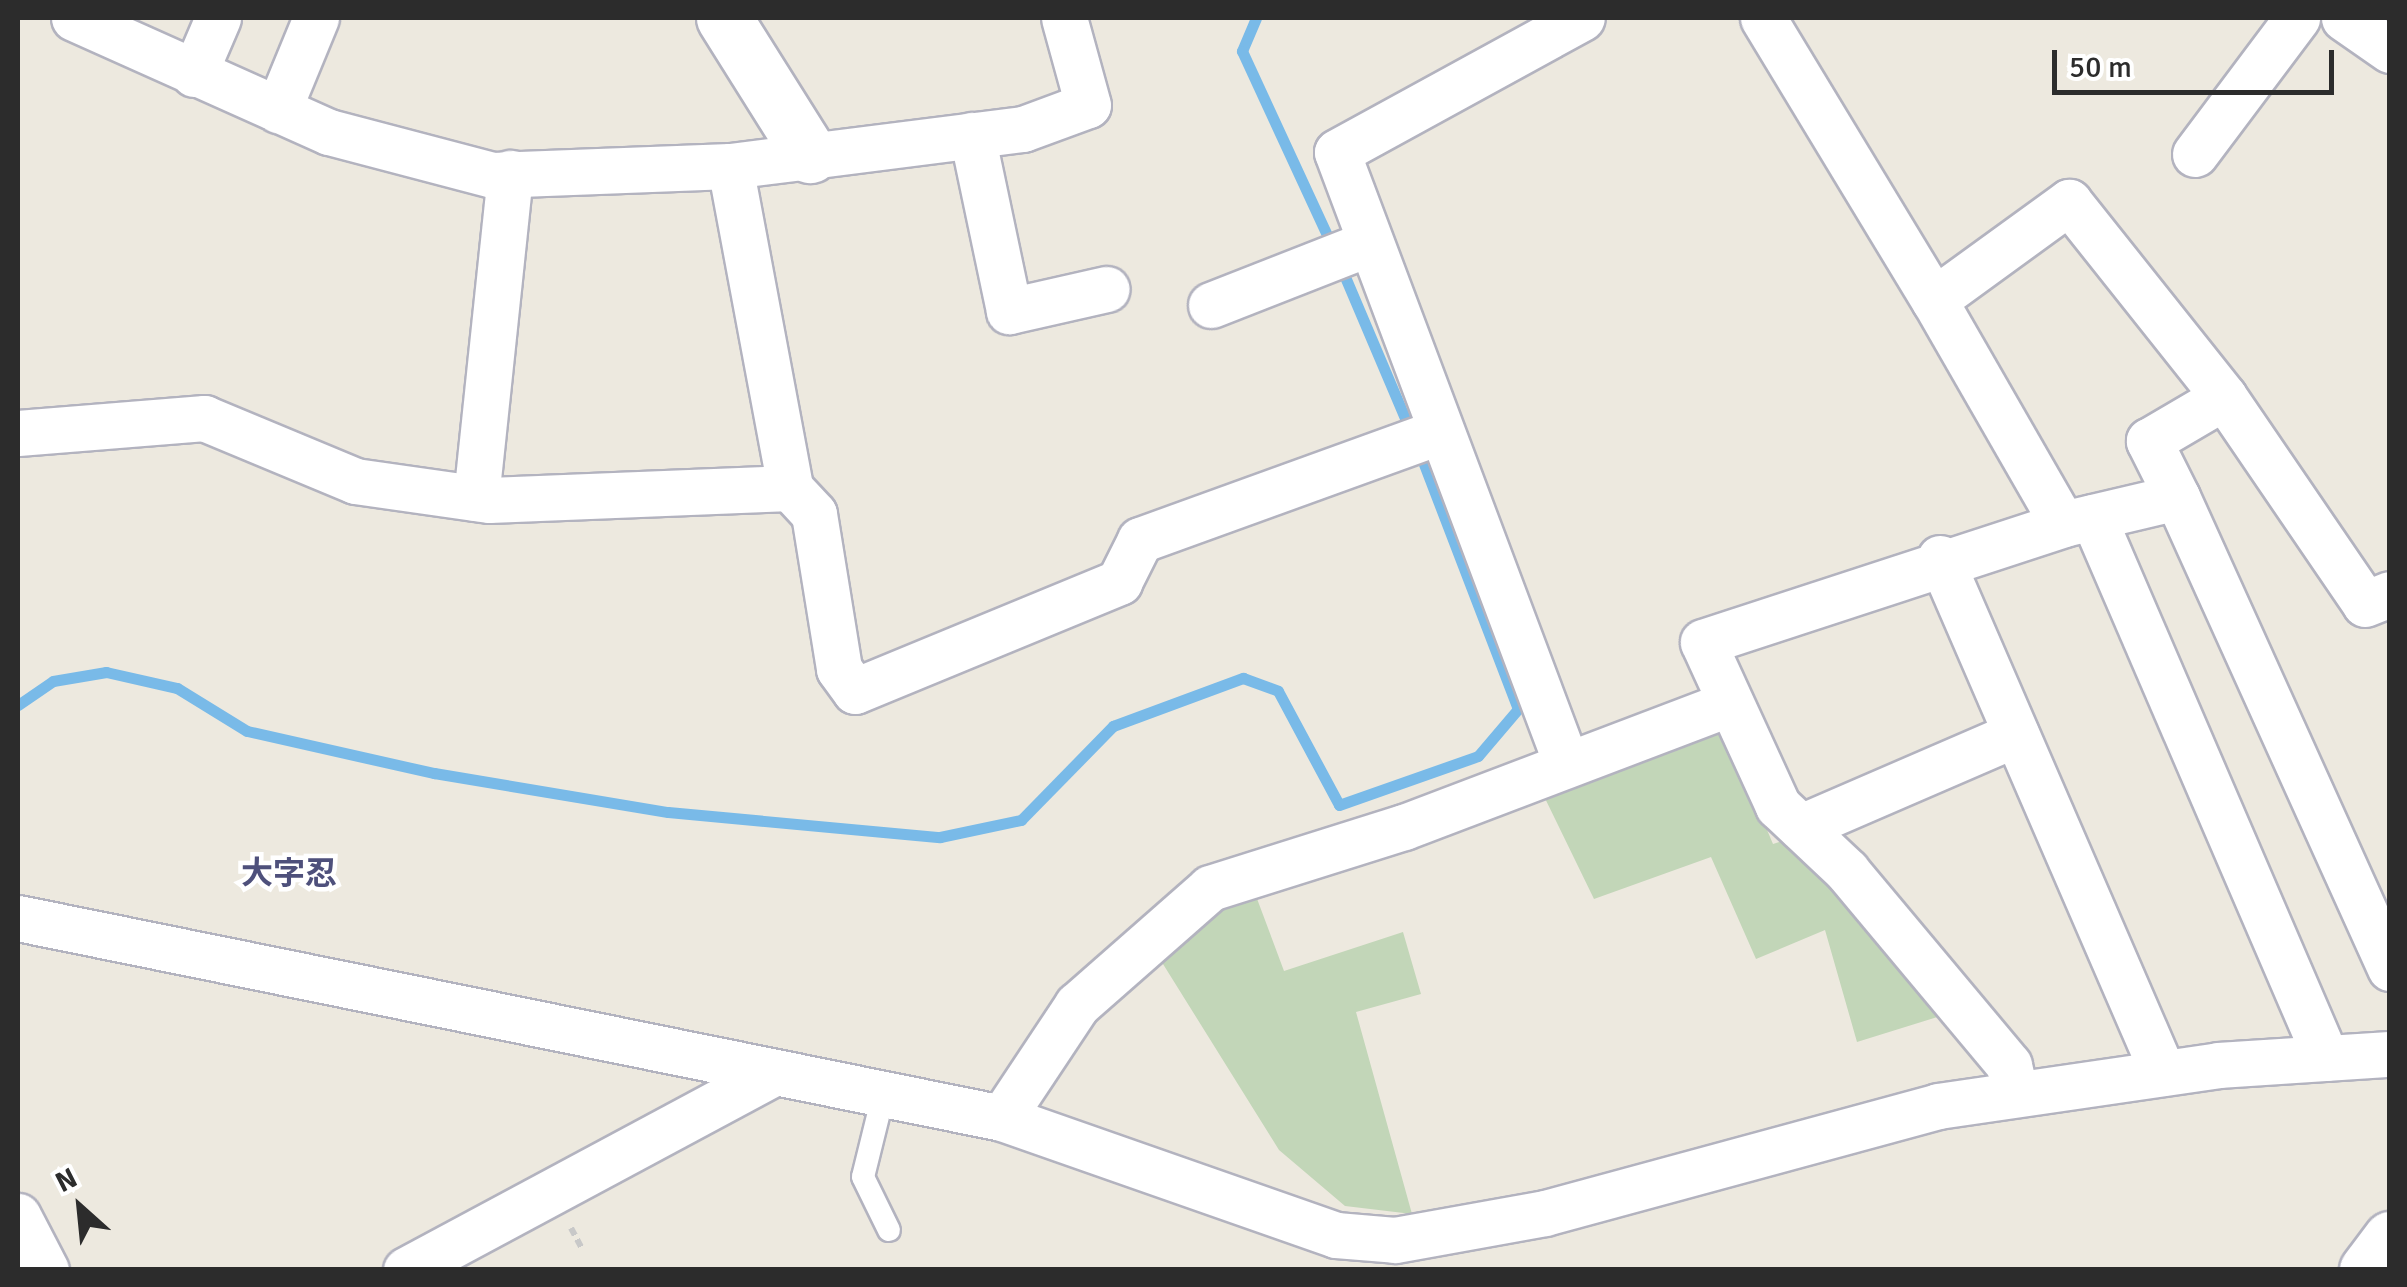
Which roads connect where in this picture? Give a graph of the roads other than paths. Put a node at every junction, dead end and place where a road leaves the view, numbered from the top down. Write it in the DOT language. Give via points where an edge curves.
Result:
graph roads {
  1 [pos="74,18"];
  2 [pos="218,18"];
  3 [pos="316,18"];
  4 [pos="724,18"];
  5 [pos="1064,18"];
  6 [pos="1582,18"];
  7 [pos="1763,18"];
  8 [pos="2297,18"];
  9 [pos="2344,18"];
  10 [pos="2390,50"];
  11 [pos="194,74"];
  12 [pos="278,110"];
  13 [pos="972,135"];
  14 [pos="2194,154"];
  15 [pos="810,155"];
  16 [pos="730,166"];
  17 [pos="510,174"];
  18 [pos="1369,243"];
  19 [pos="1107,289"];
  20 [pos="1934,300"];
  21 [pos="1210,305"];
  22 [pos="2224,397"];
  23 [pos="18,433"];
  24 [pos="1436,434"];
  25 [pos="790,488"];
  26 [pos="2177,497"];
  27 [pos="476,498"];
  28 [pos="2078,520"];
  29 [pos="1940,558"];
  30 [pos="2390,594"];
  31 [pos="1728,704"];
  32 [pos="2016,734"];
  33 [pos="1565,760"];
  34 [pos="1802,826"];
  35 [pos="18,918"];
  36 [pos="2390,968"];
  37 [pos="2390,1054"];
  38 [pos="2326,1058"];
  39 [pos="2163,1073"];
  40 [pos="770,1075"];
  41 [pos="2016,1094"];
  42 [pos="883,1096"];
  43 [pos="1002,1118"];
  44 [pos="18,1216"];
  45 [pos="876,1224"];
  46 [pos="2390,1238"];
  47 [pos="1400,1255"];
  48 [pos="46,1270"];
  49 [pos="406,1270"];
  50 [pos="2367,1270"];
  1 -- 11 [label="street"];
  2 -- 11 [label="street"];
  3 -- 12 [label="street"];
  4 -- 15 [label="street"];
  5 -- 13 [label="street" via="1088,105"];
  6 -- 18 [label="street" via="1337,152"];
  7 -- 20 [label="street"];
  8 -- 14 [label="street"];
  9 -- 10 [label="street"];
  11 -- 12 [label="street"];
  12 -- 17 [label="street" via="348,136"];
  13 -- 15 [label="street"];
  13 -- 19 [label="street" via="1009,311"];
  15 -- 16 [label="street"];
  16 -- 17 [label="street"];
  16 -- 25 [label="street"];
  17 -- 27 [label="street"];
  18 -- 21 [label="street"];
  18 -- 24 [label="street"];
  20 -- 22 [label="street" via="2069,202"];
  20 -- 28 [label="street"];
  22 -- 26 [label="street" via="2149,441"];
  22 -- 30 [label="street" via="2365,604"];
  23 -- 27 [label="street" via="204,418 355,481"];
  24 -- 25 [label="street" via="1140,540 1119,582 855,691 839,669 814,514"];
  24 -- 33 [label="street"];
  25 -- 27 [label="street" via="577,502"];
  26 -- 28 [label="street"];
  26 -- 36 [label="street"];
  28 -- 29 [label="street"];
  28 -- 38 [label="street"];
  29 -- 31 [label="street" via="1703,642"];
  29 -- 32 [label="street"];
  31 -- 33 [label="street"];
  31 -- 34 [label="street" via="1778,806"];
  32 -- 34 [label="street"];
  32 -- 39 [label="street"];
  33 -- 43 [label="street" via="1404,827 1210,888 1076,1005"];
  34 -- 41 [label="street" via="2009,1065"];
  35 -- 40 [label="street"];
  37 -- 38 [label="street"];
  38 -- 39 [label="street"];
  39 -- 41 [label="street"];
  40 -- 42 [label="street"];
  40 -- 49 [label="street"];
  41 -- 47 [label="street" via="1468,1232"];
  42 -- 43 [label="street"];
  42 -- 45 [label="lane" via="864,1164"];
  43 -- 47 [label="street"];
  44 -- 48 [label="street"];
  46 -- 50 [label="street"];
}
